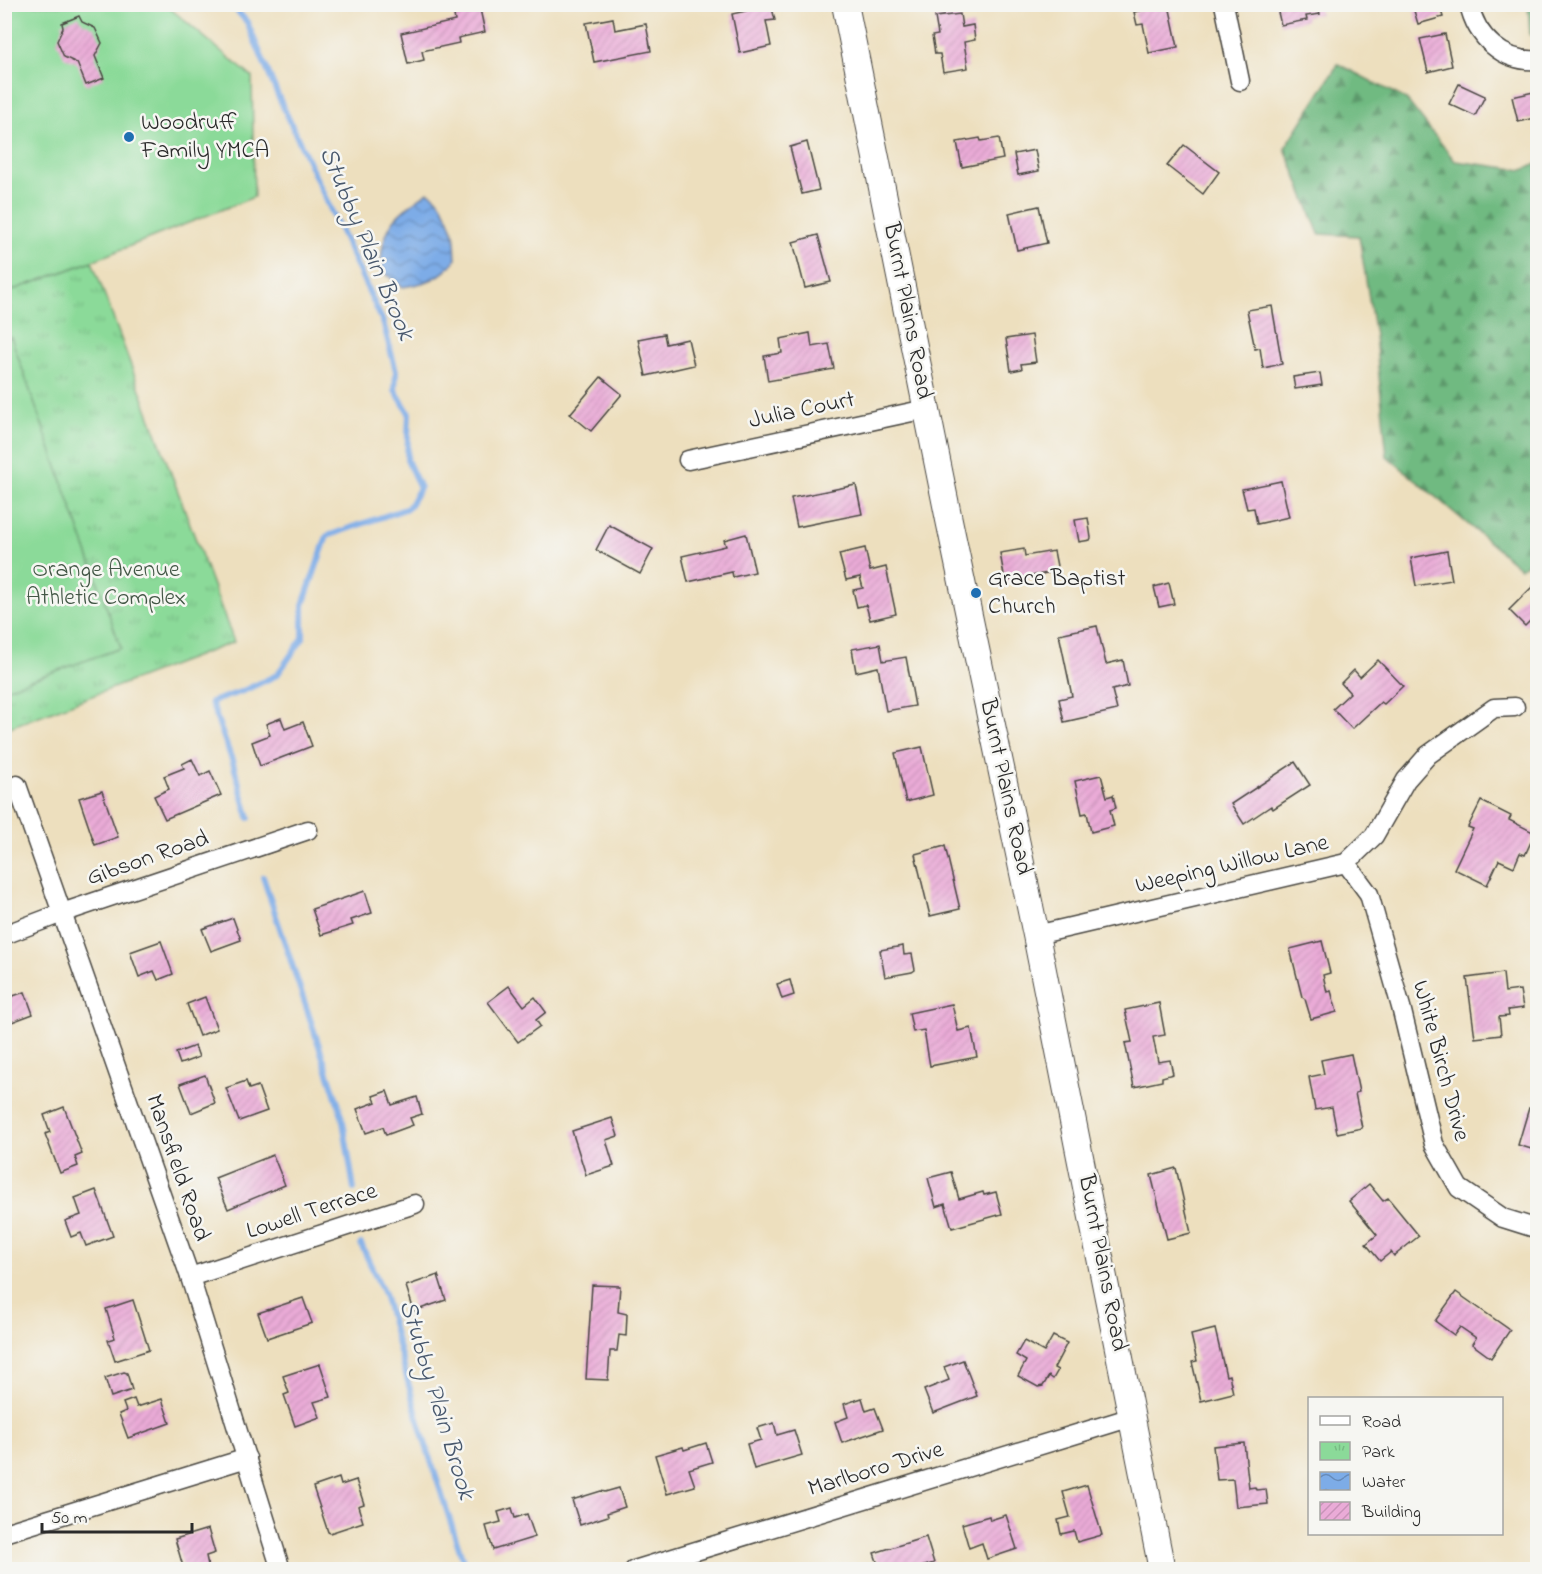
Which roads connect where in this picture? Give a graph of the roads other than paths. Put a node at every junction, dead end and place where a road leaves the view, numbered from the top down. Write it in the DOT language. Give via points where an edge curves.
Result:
graph roads {
  1 [pos="845,4"];
  2 [pos="1224,4"];
  3 [pos="1469,4"];
  4 [pos="1538,60"];
  5 [pos="1240,81"];
  6 [pos="926,409"];
  7 [pos="688,460"];
  8 [pos="1515,707"];
  9 [pos="16,785"];
  10 [pos="308,830"];
  11 [pos="1346,863"];
  12 [pos="62,913"];
  13 [pos="4,935"];
  14 [pos="1036,935"];
  15 [pos="414,1204"];
  16 [pos="1538,1229"];
  17 [pos="190,1277"];
  18 [pos="1132,1417"];
  19 [pos="247,1458"];
  20 [pos="4,1533"];
  21 [pos="281,1569"];
  22 [pos="634,1569"];
  23 [pos="1162,1569"];
  1 -- 6 [label="main road, Burnt Plains Road"];
  2 -- 5 [label="street"];
  3 -- 4 [label="street" via="1477,26 1499,51 1514,59"];
  6 -- 7 [label="street, Julia Court"];
  6 -- 14 [label="main road, Burnt Plains Road"];
  8 -- 11 [label="street, Weeping Willow Lane" via="1494,708 1428,755 1406,780 1374,836"];
  9 -- 12 [label="street, Mansfield Road"];
  10 -- 12 [label="street, Gibson Road"];
  11 -- 14 [label="street, Weeping Willow Lane"];
  11 -- 16 [label="street, White Birch Drive" via="1370,894 1434,1144 1459,1188 1503,1218"];
  12 -- 13 [label="street, Gibson Road"];
  12 -- 17 [label="street, Mansfield Road"];
  14 -- 18 [label="main road, Burnt Plains Road"];
  15 -- 17 [label="street, Lowell Terrace"];
  17 -- 19 [label="street, Mansfield Road"];
  18 -- 22 [label="street, Marlboro Drive"];
  18 -- 23 [label="main road, Burnt Plains Road"];
  19 -- 20 [label="street"];
  19 -- 21 [label="street, Mansfield Road"];
}
